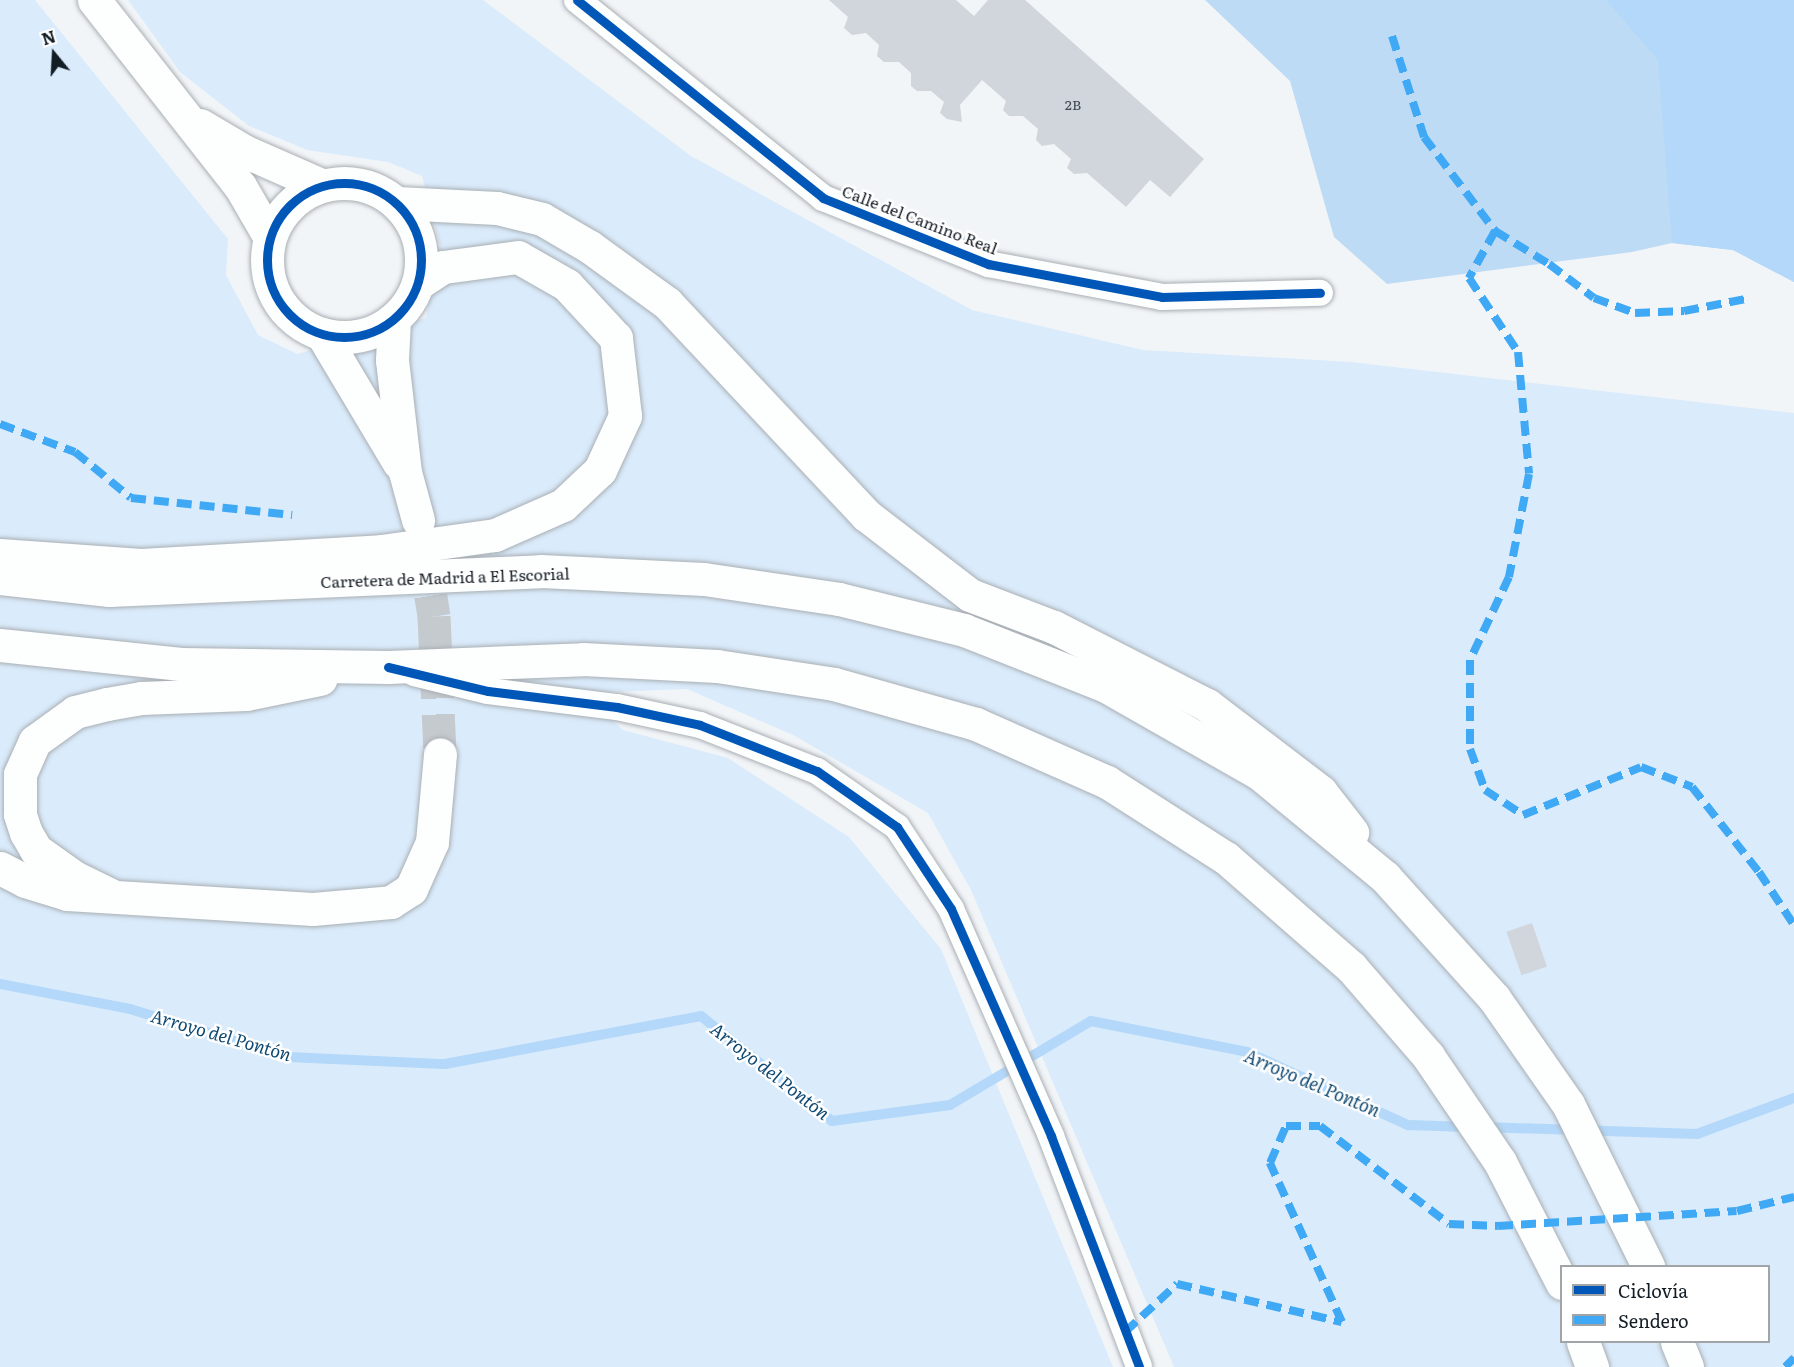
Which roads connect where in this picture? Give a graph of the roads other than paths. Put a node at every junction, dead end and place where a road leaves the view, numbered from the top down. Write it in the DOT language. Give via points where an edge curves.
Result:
graph roads {
  1 [pos="94,0"];
  2 [pos="577,0"];
  3 [pos="183,115"];
  4 [pos="321,185"];
  5 [pos="397,203"];
  6 [pos="269,236"];
  7 [pos="418,283"];
  8 [pos="1320,293"];
  9 [pos="394,319"];
  10 [pos="322,334"];
  11 [pos="405,472"];
  12 [pos="418,520"];
  13 [pos="0,555"];
  14 [pos="0,578"];
  15 [pos="0,645"];
  16 [pos="388,666"];
  17 [pos="440,754"];
  18 [pos="0,868"];
  19 [pos="1385,877"];
  20 [pos="111,895"];
  21 [pos="1646,1260"];
  22 [pos="1560,1279"];
  23 [pos="1584,1343"];
  24 [pos="1678,1343"];
  25 [pos="1138,1367"];
  26 [pos="1592,1367"];
  27 [pos="1687,1367"];
  1 -- 3 [label="main road"];
  2 -- 8 [label="street, Calle del Camino Real" via="823,198 977,259 1162,297"];
  3 -- 4 [label="main road" via="244,151"];
  3 -- 6 [label="main road" via="240,186"];
  4 -- 5 [label="main road" via="348,183 366,187"];
  4 -- 6 [label="main road" via="299,196 281,214"];
  5 -- 7 [label="main road" via="417,236 421,254"];
  5 -- 19 [label="main road" via="508,211 542,219 590,247 667,303 866,515 970,595 1054,627 1207,705 1321,792"];
  6 -- 10 [label="main road" via="266,267 275,296 295,320"];
  7 -- 9 [label="main road"];
  7 -- 13 [label="main road" via="443,267 518,257 567,285 616,338 625,416 600,470 563,505 495,535 381,550 141,565"];
  9 -- 10 [label="main road" via="372,332 347,337"];
  9 -- 11 [label="main road" via="392,360"];
  10 -- 11 [label="main road"];
  11 -- 12 [label="main road"];
  14 -- 19 [label="main road, Carretera de Madrid a El Escorial" via="109,590 542,571 704,579 839,599 964,630 1106,686 1260,774"];
  15 -- 16 [label="main road" via="181,664"];
  16 -- 20 [label="main road" via="246,694 141,698 107,704 75,712 48,730 35,741 20,774 20,814 26,833 36,850 74,877"];
  16 -- 22 [label="main road" via="583,659 717,666 834,684 976,724 1107,782 1226,858 1351,967 1428,1056 1500,1162"];
  16 -- 25 [label="street" via="488,691 616,707 700,725 817,771 897,827 951,909 1051,1136"];
  17 -- 20 [label="main road" via="432,842 411,889 391,902 313,909"];
  18 -- 20 [label="main road" via="67,894"];
  19 -- 21 [label="main road, Carretera de Madrid a El Escorial" via="1494,998 1569,1104"];
  23 -- 26 [label="main road"];
  24 -- 27 [label="main road"];
}
